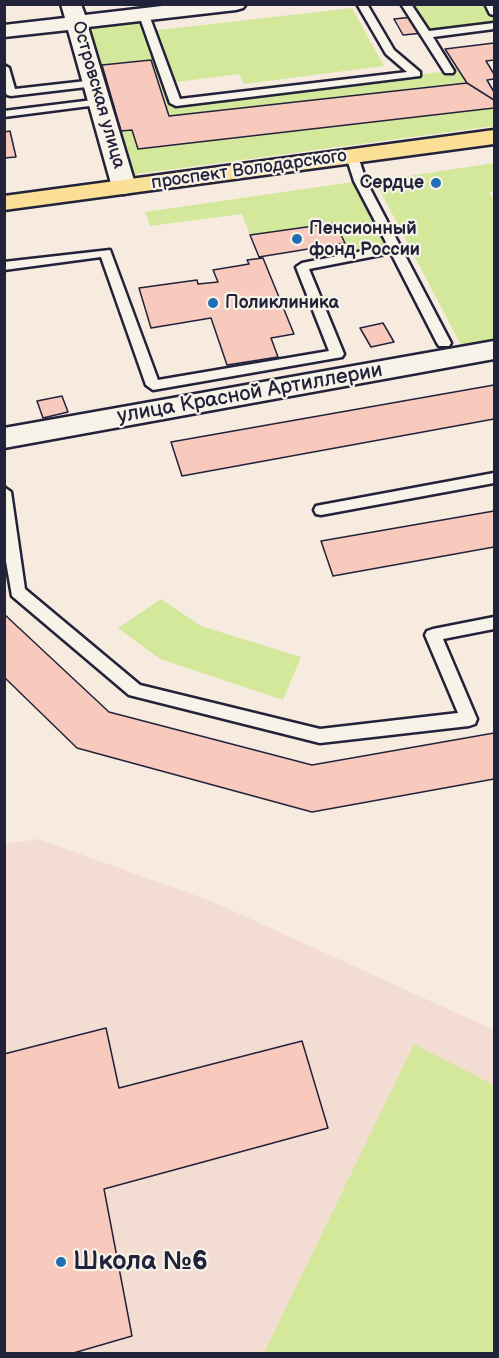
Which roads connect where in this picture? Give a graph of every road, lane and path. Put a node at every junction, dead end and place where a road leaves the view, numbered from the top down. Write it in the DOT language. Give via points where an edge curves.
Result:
graph roads {
  1 [pos="236,4"];
  2 [pos="362,4"];
  3 [pos="406,4"];
  4 [pos="490,4"];
  5 [pos="495,12"];
  6 [pos="75,14"];
  7 [pos="144,15"];
  8 [pos="495,26"];
  9 [pos="4,32"];
  10 [pos="426,35"];
  11 [pos="4,68"];
  12 [pos="449,71"];
  13 [pos="98,92"];
  14 [pos="4,114"];
  15 [pos="495,137"];
  16 [pos="352,156"];
  17 [pos="123,187"];
  18 [pos="4,203"];
  19 [pos="395,248"];
  20 [pos="4,266"];
  21 [pos="444,343"];
  22 [pos="495,350"];
  23 [pos="4,438"];
  24 [pos="495,478"];
  25 [pos="4,492"];
  26 [pos="321,510"];
  27 [pos="495,623"];
  1 -- 7 [label="street"];
  2 -- 7 [label="lane" via="390,52 416,75 176,103"];
  3 -- 10 [label="lane"];
  4 -- 5 [label="lane"];
  6 -- 7 [label="street"];
  6 -- 9 [label="street"];
  6 -- 13 [label="street, Островская улица"];
  8 -- 10 [label="lane"];
  10 -- 12 [label="lane"];
  11 -- 13 [label="lane" via="11,93"];
  13 -- 14 [label="lane"];
  13 -- 17 [label="street, Островская улица"];
  15 -- 16 [label="main road, проспект Володарского"];
  16 -- 17 [label="main road, проспект Володарского"];
  16 -- 19 [label="lane" via="360,181"];
  17 -- 18 [label="main road, проспект Володарского"];
  19 -- 20 [label="lane" via="302,267 338,354 153,385 106,252"];
  19 -- 21 [label="lane"];
  22 -- 23 [label="street, улица Красной Артиллерии"];
  24 -- 26 [label="lane"];
  25 -- 27 [label="lane" via="18,592 135,690 320,736 469,718 433,635"];
}
